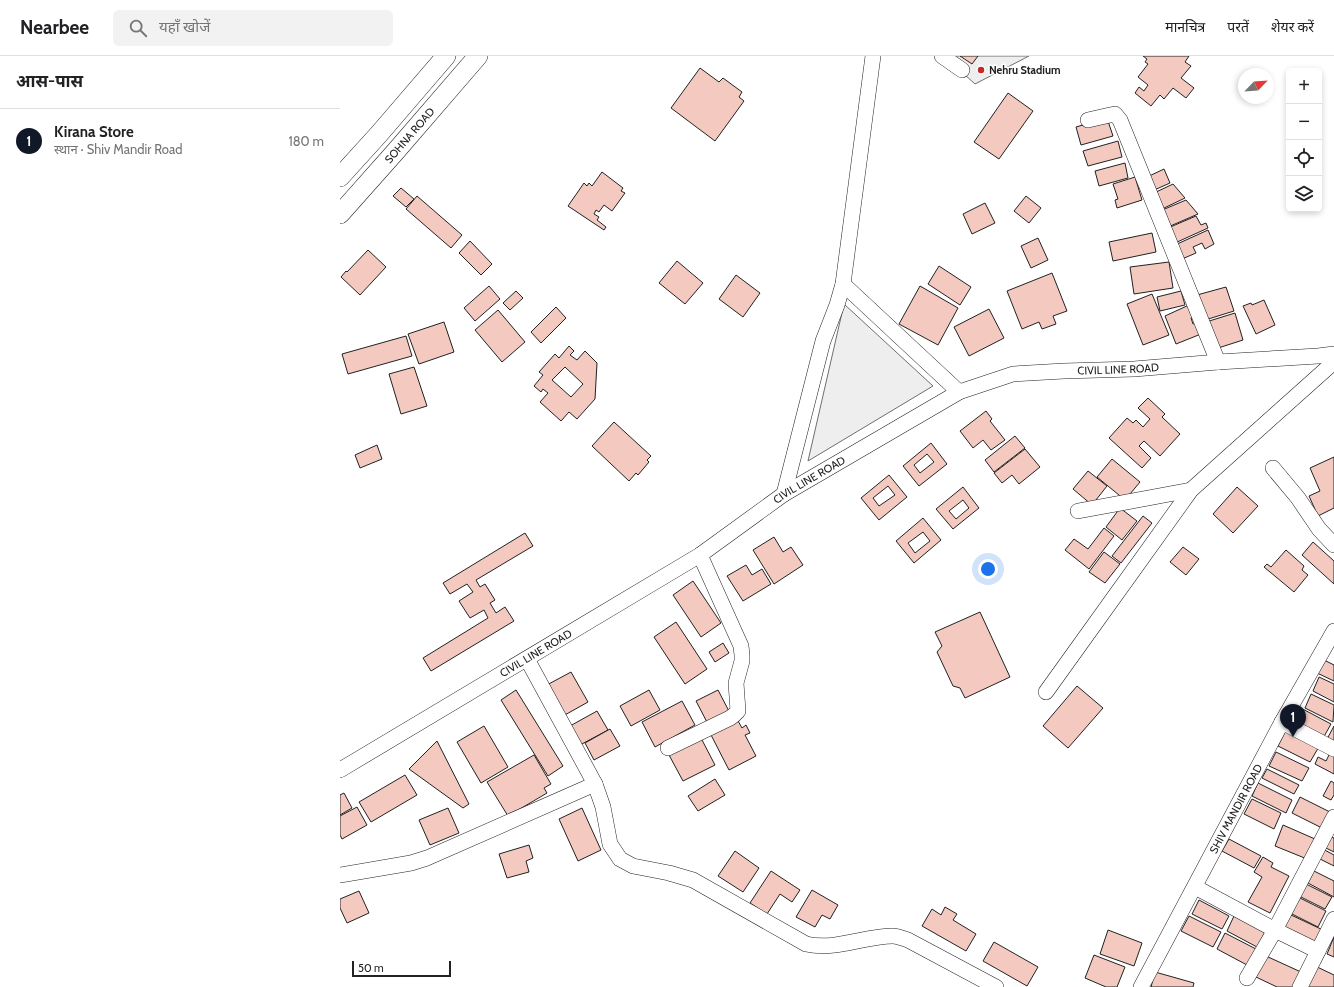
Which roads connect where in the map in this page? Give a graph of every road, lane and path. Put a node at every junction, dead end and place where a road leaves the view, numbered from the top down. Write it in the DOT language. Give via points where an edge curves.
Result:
graph roads {
  1 [pos="446,56"];
  2 [pos="478,56"];
  3 [pos="873,56"];
  4 [pos="942,56"];
  5 [pos="962,70"];
  6 [pos="1088,120"];
  7 [pos="340,177"];
  8 [pos="340,214"];
  9 [pos="843,284"];
  10 [pos="1334,354"];
  11 [pos="1218,362"];
  12 [pos="1334,362"];
  13 [pos="959,392"];
  14 [pos="1273,468"];
  15 [pos="1191,490"];
  16 [pos="784,494"];
  17 [pos="1078,511"];
  18 [pos="1334,545"];
  19 [pos="700,555"];
  20 [pos="1334,631"];
  21 [pos="527,659"];
  22 [pos="1046,692"];
  23 [pos="1282,722"];
  24 [pos="668,748"];
  25 [pos="1334,749"];
  26 [pos="340,770"];
  27 [pos="595,784"];
  28 [pos="1334,817"];
  29 [pos="340,875"];
  30 [pos="1195,887"];
  31 [pos="1334,918"];
  32 [pos="1275,930"];
  33 [pos="1318,951"];
  34 [pos="1247,978"];
  35 [pos="996,987"];
  36 [pos="1142,987"];
  37 [pos="1300,987"];
  1 -- 7 [label="main road, SOHNA ROAD"];
  2 -- 8 [label="main road, SOHNA ROAD"];
  3 -- 9 [label="street"];
  4 -- 5 [label="street"];
  6 -- 11 [label="street" via="1115,114 1120,120"];
  9 -- 13 [label="street"];
  9 -- 16 [label="street" via="823,341"];
  10 -- 11 [label="street, CIVIL LINE ROAD"];
  11 -- 13 [label="street, CIVIL LINE ROAD" via="1134,369 1013,374"];
  12 -- 15 [label="street"];
  13 -- 16 [label="street, CIVIL LINE ROAD"];
  14 -- 18 [label="street"];
  15 -- 17 [label="street"];
  15 -- 22 [label="street"];
  16 -- 19 [label="street, CIVIL LINE ROAD"];
  19 -- 21 [label="street, CIVIL LINE ROAD"];
  19 -- 24 [label="street" via="741,646 742,661 736,683 738,711 730,718"];
  20 -- 23 [label="street, SHIV MANDIR ROAD"];
  21 -- 26 [label="street, CIVIL LINE ROAD"];
  21 -- 27 [label="street"];
  23 -- 25 [label="street"];
  23 -- 30 [label="street, SHIV MANDIR ROAD"];
  27 -- 29 [label="street" via="427,858"];
  27 -- 35 [label="street" via="610,844 620,859 633,866 693,880 806,944 822,946 895,936 908,940"];
  28 -- 32 [label="street"];
  30 -- 32 [label="street"];
  30 -- 36 [label="street, SHIV MANDIR ROAD"];
  31 -- 33 [label="street"];
  32 -- 33 [label="street"];
  32 -- 34 [label="street"];
  33 -- 37 [label="street"];
}
